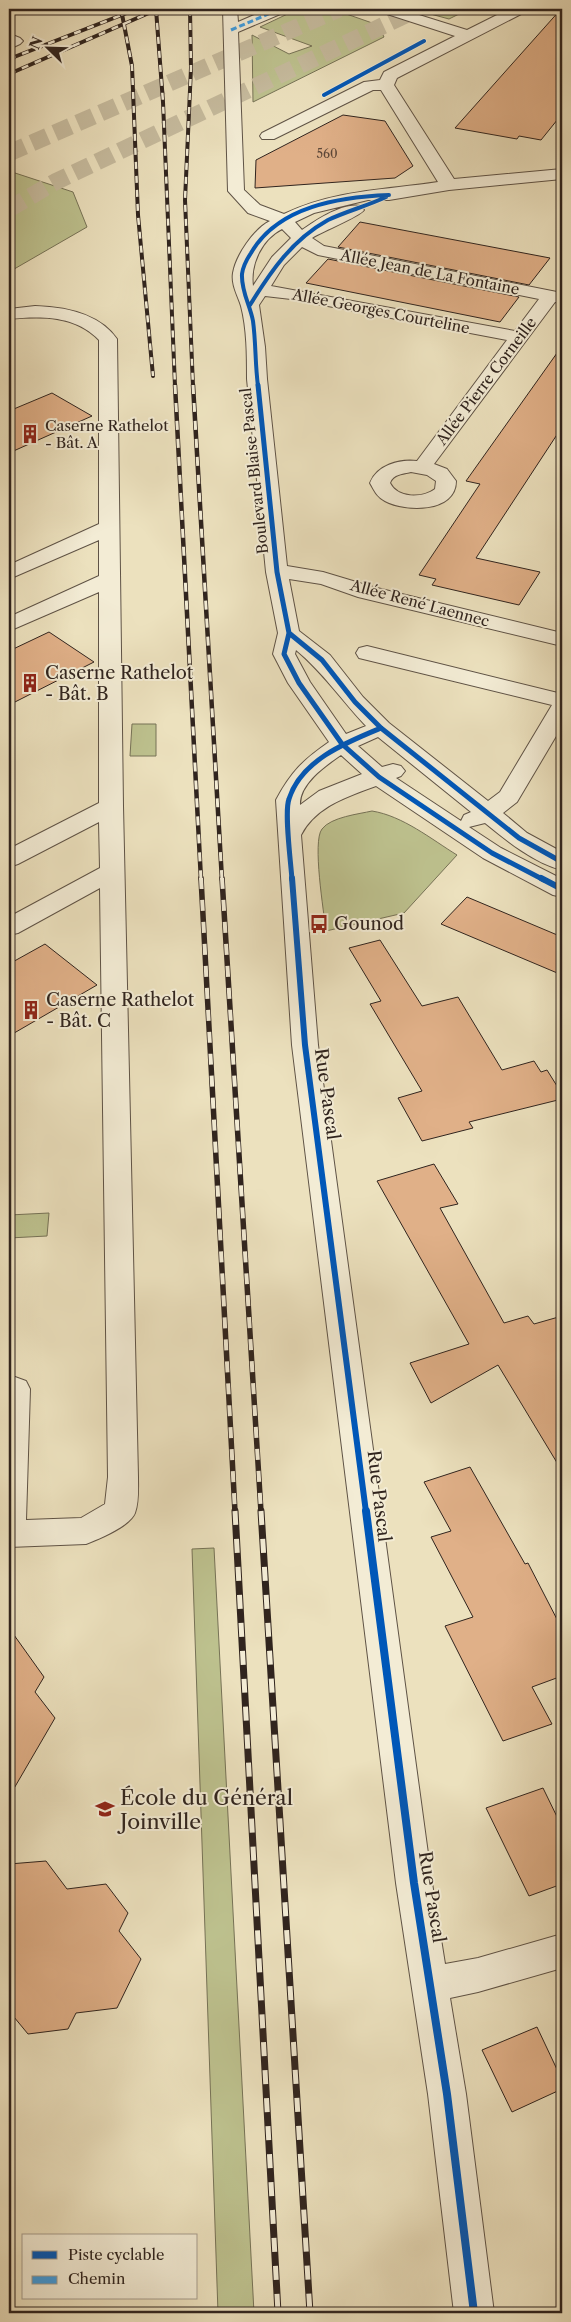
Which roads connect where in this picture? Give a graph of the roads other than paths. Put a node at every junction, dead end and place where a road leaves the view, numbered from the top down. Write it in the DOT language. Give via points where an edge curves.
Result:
graph roads {
  1 [pos="230,9"];
  2 [pos="280,9"];
  3 [pos="386,9"];
  4 [pos="520,9"];
  5 [pos="230,30"];
  6 [pos="467,34"];
  7 [pos="388,80"];
  8 [pos="268,136"];
  9 [pos="562,174"];
  10 [pos="449,185"];
  11 [pos="389,195"];
  12 [pos="283,220"];
  13 [pos="300,238"];
  14 [pos="251,297"];
  15 [pos="556,297"];
  16 [pos="9,314"];
  17 [pos="519,337"];
  18 [pos="422,467"];
  19 [pos="110,526"];
  20 [pos="277,572"];
  21 [pos="9,573"];
  22 [pos="109,579"];
  23 [pos="9,625"];
  24 [pos="289,633"];
  25 [pos="562,639"];
  26 [pos="367,653"];
  27 [pos="562,701"];
  28 [pos="562,707"];
  29 [pos="380,728"];
  30 [pos="342,744"];
  31 [pos="419,760"];
  32 [pos="379,777"];
  33 [pos="111,806"];
  34 [pos="488,813"];
  35 [pos="455,828"];
  36 [pos="289,835"];
  37 [pos="9,859"];
  38 [pos="562,862"];
  39 [pos="112,872"];
  40 [pos="562,889"];
  41 [pos="9,927"];
  42 [pos="15,1389"];
  43 [pos="9,1534"];
  44 [pos="562,1951"];
  45 [pos="431,1984"];
  46 [pos="474,2313"];
  1 -- 5 [label="street"];
  2 -- 5 [label="street"];
  3 -- 6 [label="street"];
  4 -- 6 [label="street"];
  5 -- 12 [label="street" via="236,191 254,209"];
  6 -- 7 [label="street"];
  7 -- 8 [label="street" via="370,85"];
  7 -- 10 [label="street"];
  9 -- 10 [label="street"];
  10 -- 11 [label="street"];
  11 -- 12 [label="street, Boulevard Blaise Pascal" via="340,200"];
  11 -- 13 [label="street" via="330,220"];
  12 -- 13 [label="street, Allée Jean de La Fontaine"];
  12 -- 14 [label="street, Boulevard Blaise Pascal" via="268,229 252,248 242,273"];
  13 -- 14 [label="street" via="279,259"];
  13 -- 15 [label="street, Allée Jean de La Fontaine" via="318,250"];
  14 -- 17 [label="street, Allée Georges Courteline"];
  14 -- 20 [label="street, Boulevard Blaise Pascal"];
  15 -- 17 [label="street, Allée Pierre Corneille"];
  16 -- 19 [label="street" via="37,312 81,319 100,330 108,340"];
  17 -- 18 [label="street, Allée Pierre Corneille"];
  19 -- 21 [label="street"];
  19 -- 22 [label="street"];
  20 -- 24 [label="street, Boulevard Blaise Pascal"];
  20 -- 25 [label="street, Allée René Laennec" via="347,584 366,592"];
  22 -- 23 [label="street"];
  22 -- 33 [label="street"];
  24 -- 29 [label="street" via="322,660"];
  24 -- 30 [label="street, Boulevard Blaise Pascal" via="284,654 299,683"];
  26 -- 27 [label="street"];
  28 -- 34 [label="street" via="509,797"];
  29 -- 30 [label="street, Rue Pascal"];
  29 -- 31 [label="street"];
  30 -- 32 [label="street, Boulevard Blaise Pascal"];
  30 -- 36 [label="street, Rue Pascal" via="298,780 288,800"];
  31 -- 32 [label="street"];
  31 -- 34 [label="street"];
  32 -- 35 [label="street, Boulevard Blaise Pascal"];
  32 -- 36 [label="street" via="327,796 298,818"];
  33 -- 37 [label="street"];
  33 -- 39 [label="street"];
  34 -- 35 [label="street"];
  34 -- 38 [label="street" via="519,838"];
  35 -- 40 [label="street, Boulevard Blaise Pascal" via="492,852"];
  36 -- 45 [label="street, Rue Pascal" via="305,1045 414,1883"];
  39 -- 41 [label="street"];
  39 -- 43 [label="street" via="123,1477 120,1511 86,1531"];
  42 -- 43 [label="street"];
  44 -- 45 [label="street" via="478,1975"];
  45 -- 46 [label="street, Rue Pascal"];
}
